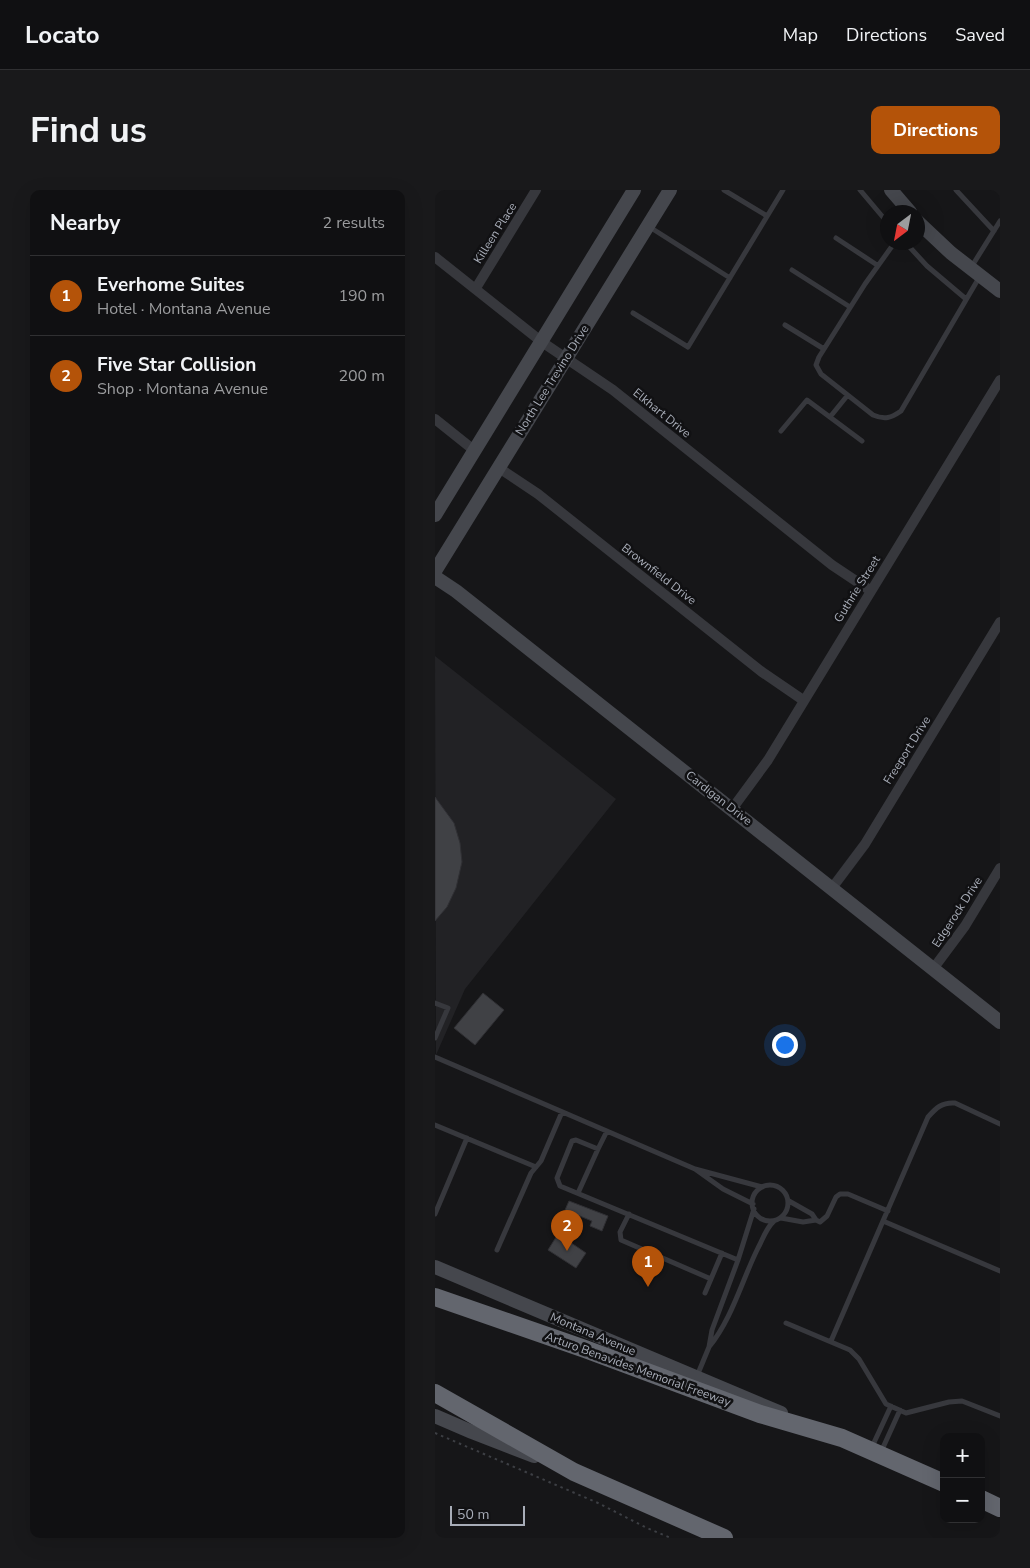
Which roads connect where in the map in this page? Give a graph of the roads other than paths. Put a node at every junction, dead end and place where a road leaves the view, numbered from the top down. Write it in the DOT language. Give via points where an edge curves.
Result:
graph roads {
  1 [pos="536,190"];
  2 [pos="634,190"];
  3 [pos="670,190"];
  4 [pos="724,190"];
  5 [pos="783,190"];
  6 [pos="860,190"];
  7 [pos="891,190"];
  8 [pos="957,190"];
  9 [pos="904,205"];
  10 [pos="880,214"];
  11 [pos="767,216"];
  12 [pos="1000,221"];
  13 [pos="647,226"];
  14 [pos="925,229"];
  15 [pos="994,231"];
  16 [pos="836,238"];
  17 [pos="889,250"];
  18 [pos="912,250"];
  19 [pos="435,257"];
  20 [pos="877,265"];
  21 [pos="792,270"];
  22 [pos="975,272"];
  23 [pos="730,278"];
  24 [pos="476,288"];
  25 [pos="1000,291"];
  26 [pos="966,299"];
  27 [pos="850,307"];
  28 [pos="633,313"];
  29 [pos="785,325"];
  30 [pos="542,342"];
  31 [pos="824,349"];
  32 [pos="565,358"];
  33 [pos="1000,380"];
  34 [pos="847,396"];
  35 [pos="830,417"];
  36 [pos="435,419"];
  37 [pos="781,431"];
  38 [pos="862,441"];
  39 [pos="475,451"];
  40 [pos="499,468"];
  41 [pos="435,515"];
  42 [pos="435,571"];
  43 [pos="435,577"];
  44 [pos="871,591"];
  45 [pos="1000,622"];
  46 [pos="803,700"];
  47 [pos="732,809"];
  48 [pos="1000,868"];
  49 [pos="832,888"];
  50 [pos="933,969"];
  51 [pos="435,1003"];
  52 [pos="1000,1022"];
  53 [pos="435,1038"];
  54 [pos="435,1057"];
  55 [pos="562,1112"];
  56 [pos="1000,1124"];
  57 [pos="435,1125"];
  58 [pos="607,1131"];
  59 [pos="467,1138"];
  60 [pos="598,1149"];
  61 [pos="535,1167"];
  62 [pos="695,1169"];
  63 [pos="761,1187"];
  64 [pos="578,1193"];
  65 [pos="789,1201"];
  66 [pos="753,1207"];
  67 [pos="888,1211"];
  68 [pos="435,1214"];
  69 [pos="629,1214"];
  70 [pos="781,1218"];
  71 [pos="816,1220"];
  72 [pos="883,1220"];
  73 [pos="774,1221"];
  74 [pos="497,1250"];
  75 [pos="722,1253"];
  76 [pos="738,1260"];
  77 [pos="435,1267"];
  78 [pos="1000,1271"];
  79 [pos="711,1278"];
  80 [pos="705,1294"];
  81 [pos="435,1297"];
  82 [pos="787,1323"];
  83 [pos="831,1342"];
  84 [pos="709,1347"];
  85 [pos="697,1378"];
  86 [pos="435,1393"];
  87 [pos="891,1406"];
  88 [pos="899,1410"];
  89 [pos="435,1416"];
  90 [pos="1000,1416"];
  91 [pos="842,1438"];
  92 [pos="875,1452"];
  93 [pos="574,1472"];
  94 [pos="940,1481"];
  95 [pos="985,1501"];
  96 [pos="1000,1508"];
  97 [pos="724,1538"];
  1 -- 24 [label="street, Killeen Place"];
  2 -- 30 [label="main road"];
  3 -- 13 [label="main road, North Lee Trevino Drive"];
  4 -- 11 [label="lane"];
  5 -- 11 [label="lane"];
  6 -- 10 [label="lane"];
  7 -- 9 [label="main road"];
  8 -- 15 [label="lane"];
  11 -- 23 [label="lane"];
  12 -- 15 [label="lane"];
  13 -- 23 [label="lane"];
  13 -- 32 [label="main road, North Lee Trevino Drive"];
  14 -- 22 [label="main road"];
  15 -- 22 [label="lane"];
  16 -- 20 [label="lane"];
  17 -- 20 [label="lane"];
  18 -- 26 [label="lane"];
  19 -- 24 [label="street, Elkhart Drive"];
  20 -- 27 [label="lane"];
  21 -- 27 [label="lane"];
  22 -- 25 [label="main road"];
  22 -- 26 [label="lane"];
  23 -- 28 [label="lane" via="688,347"];
  24 -- 30 [label="street, Elkhart Drive"];
  26 -- 34 [label="lane" via="901,411 883,419"];
  27 -- 31 [label="lane"];
  29 -- 31 [label="lane"];
  30 -- 32 [label="street, Elkhart Drive"];
  30 -- 39 [label="main road"];
  31 -- 34 [label="lane" via="816,365 821,374"];
  32 -- 40 [label="main road, North Lee Trevino Drive"];
  32 -- 44 [label="street, Elkhart Drive" via="613,390 832,565"];
  33 -- 44 [label="street, Guthrie Street"];
  34 -- 35 [label="lane"];
  35 -- 37 [label="lane" via="807,400"];
  35 -- 38 [label="lane"];
  36 -- 39 [label="street"];
  39 -- 41 [label="main road"];
  40 -- 42 [label="main road, North Lee Trevino Drive"];
  40 -- 46 [label="street, Brownfield Drive" via="538,494 762,672"];
  43 -- 47 [label="main road, Cardigan Drive"];
  44 -- 46 [label="street, Guthrie Street"];
  45 -- 49 [label="street, Freeport Drive" via="865,844"];
  46 -- 47 [label="street, Guthrie Street" via="768,760"];
  47 -- 49 [label="main road, Cardigan Drive"];
  48 -- 50 [label="street, Edgerock Drive" via="965,926"];
  49 -- 50 [label="main road, Cardigan Drive"];
  50 -- 52 [label="main road, Cardigan Drive"];
  51 -- 53 [label="lane" via="447,1008"];
  54 -- 55 [label="lane"];
  55 -- 58 [label="lane"];
  55 -- 61 [label="lane" via="541,1161"];
  56 -- 67 [label="lane" via="955,1103 947,1103 934,1110 928,1117"];
  57 -- 59 [label="lane"];
  58 -- 60 [label="lane"];
  58 -- 62 [label="lane"];
  59 -- 61 [label="lane"];
  59 -- 68 [label="lane"];
  60 -- 64 [label="lane"];
  60 -- 64 [label="lane" via="572,1141 557,1178 560,1186"];
  61 -- 74 [label="lane"];
  62 -- 63 [label="lane"];
  62 -- 66 [label="lane"];
  63 -- 65 [label="lane" via="778,1186"];
  63 -- 66 [label="lane" via="754,1195"];
  64 -- 69 [label="lane"];
  65 -- 70 [label="lane"];
  65 -- 71 [label="lane" via="812,1214"];
  66 -- 73 [label="lane" via="763,1220"];
  66 -- 76 [label="lane"];
  67 -- 71 [label="lane" via="844,1194 836,1197 827,1216 820,1222"];
  67 -- 72 [label="lane"];
  69 -- 75 [label="lane"];
  69 -- 79 [label="lane" via="620,1232 621,1240"];
  70 -- 71 [label="lane" via="803,1222"];
  70 -- 73 [label="lane"];
  72 -- 78 [label="lane"];
  72 -- 83 [label="lane"];
  73 -- 84 [label="lane" via="769,1225 719,1334"];
  75 -- 76 [label="lane"];
  75 -- 79 [label="lane"];
  76 -- 84 [label="lane" via="712,1330"];
  77 -- 85 [label="main road, Montana Avenue"];
  79 -- 80 [label="lane"];
  81 -- 91 [label="highway, Arturo Benavides Memorial Freeway" via="760,1414"];
  82 -- 83 [label="lane"];
  83 -- 87 [label="lane" via="850,1350 859,1359 886,1404"];
  84 -- 85 [label="lane"];
  85 -- 91 [label="main road, Montana Avenue"];
  86 -- 93 [label="highway"];
  87 -- 88 [label="lane"];
  87 -- 92 [label="lane"];
  88 -- 90 [label="lane" via="906,1413 962,1401"];
  88 -- 92 [label="lane"];
  89 -- 93 [label="main road"];
  91 -- 92 [label="highway, Montana Avenue"];
  92 -- 94 [label="highway, Montana Avenue"];
  93 -- 97 [label="highway"];
  95 -- 96 [label="highway"];
}
